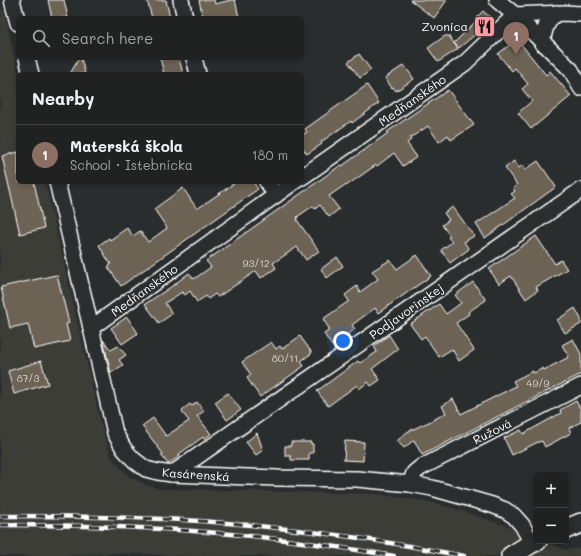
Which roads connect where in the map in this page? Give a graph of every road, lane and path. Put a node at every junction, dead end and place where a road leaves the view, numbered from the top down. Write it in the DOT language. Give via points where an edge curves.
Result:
graph roads {
  1 [pos="12,0"];
  2 [pos="181,0"];
  3 [pos="497,0"];
  4 [pos="556,13"];
  5 [pos="581,14"];
  6 [pos="515,15"];
  7 [pos="16,16"];
  8 [pos="185,16"];
  9 [pos="542,43"];
  10 [pos="28,60"];
  11 [pos="194,60"];
  12 [pos="30,72"];
  13 [pos="198,72"];
  14 [pos="581,88"];
  15 [pos="304,176"];
  16 [pos="57,184"];
  17 [pos="268,184"];
  18 [pos="291,184"];
  19 [pos="581,190"];
  20 [pos="276,195"];
  21 [pos="92,328"];
  22 [pos="581,386"];
  23 [pos="172,474"];
  24 [pos="410,484"];
  25 [pos="581,523"];
  26 [pos="569,528"];
  27 [pos="533,541"];
  28 [pos="533,543"];
  29 [pos="511,556"];
  1 -- 7 [label="street"];
  2 -- 8 [label="street"];
  3 -- 6 [label="street"];
  4 -- 5 [label="street"];
  4 -- 6 [label="street"];
  4 -- 9 [label="street" via="546,25"];
  6 -- 9 [label="street"];
  6 -- 15 [label="street, Medňanského" via="465,63"];
  9 -- 14 [label="street" via="571,70"];
  10 -- 12 [label="street"];
  11 -- 13 [label="street"];
  16 -- 21 [label="street, Kasárenská"];
  17 -- 20 [label="street"];
  18 -- 20 [label="street, Medňanského"];
  19 -- 23 [label="street, Podjavorinskej"];
  20 -- 21 [label="street, Medňanského"];
  21 -- 23 [label="street, Kasárenská" via="115,433 124,449 146,469"];
  22 -- 24 [label="street, Ružová" via="420,468 414,473"];
  23 -- 24 [label="street, Kasárenská" via="357,479"];
  24 -- 27 [label="street, Kasárenská" via="505,510 514,516"];
  25 -- 26 [label="main road"];
  28 -- 29 [label="main road"];
}
